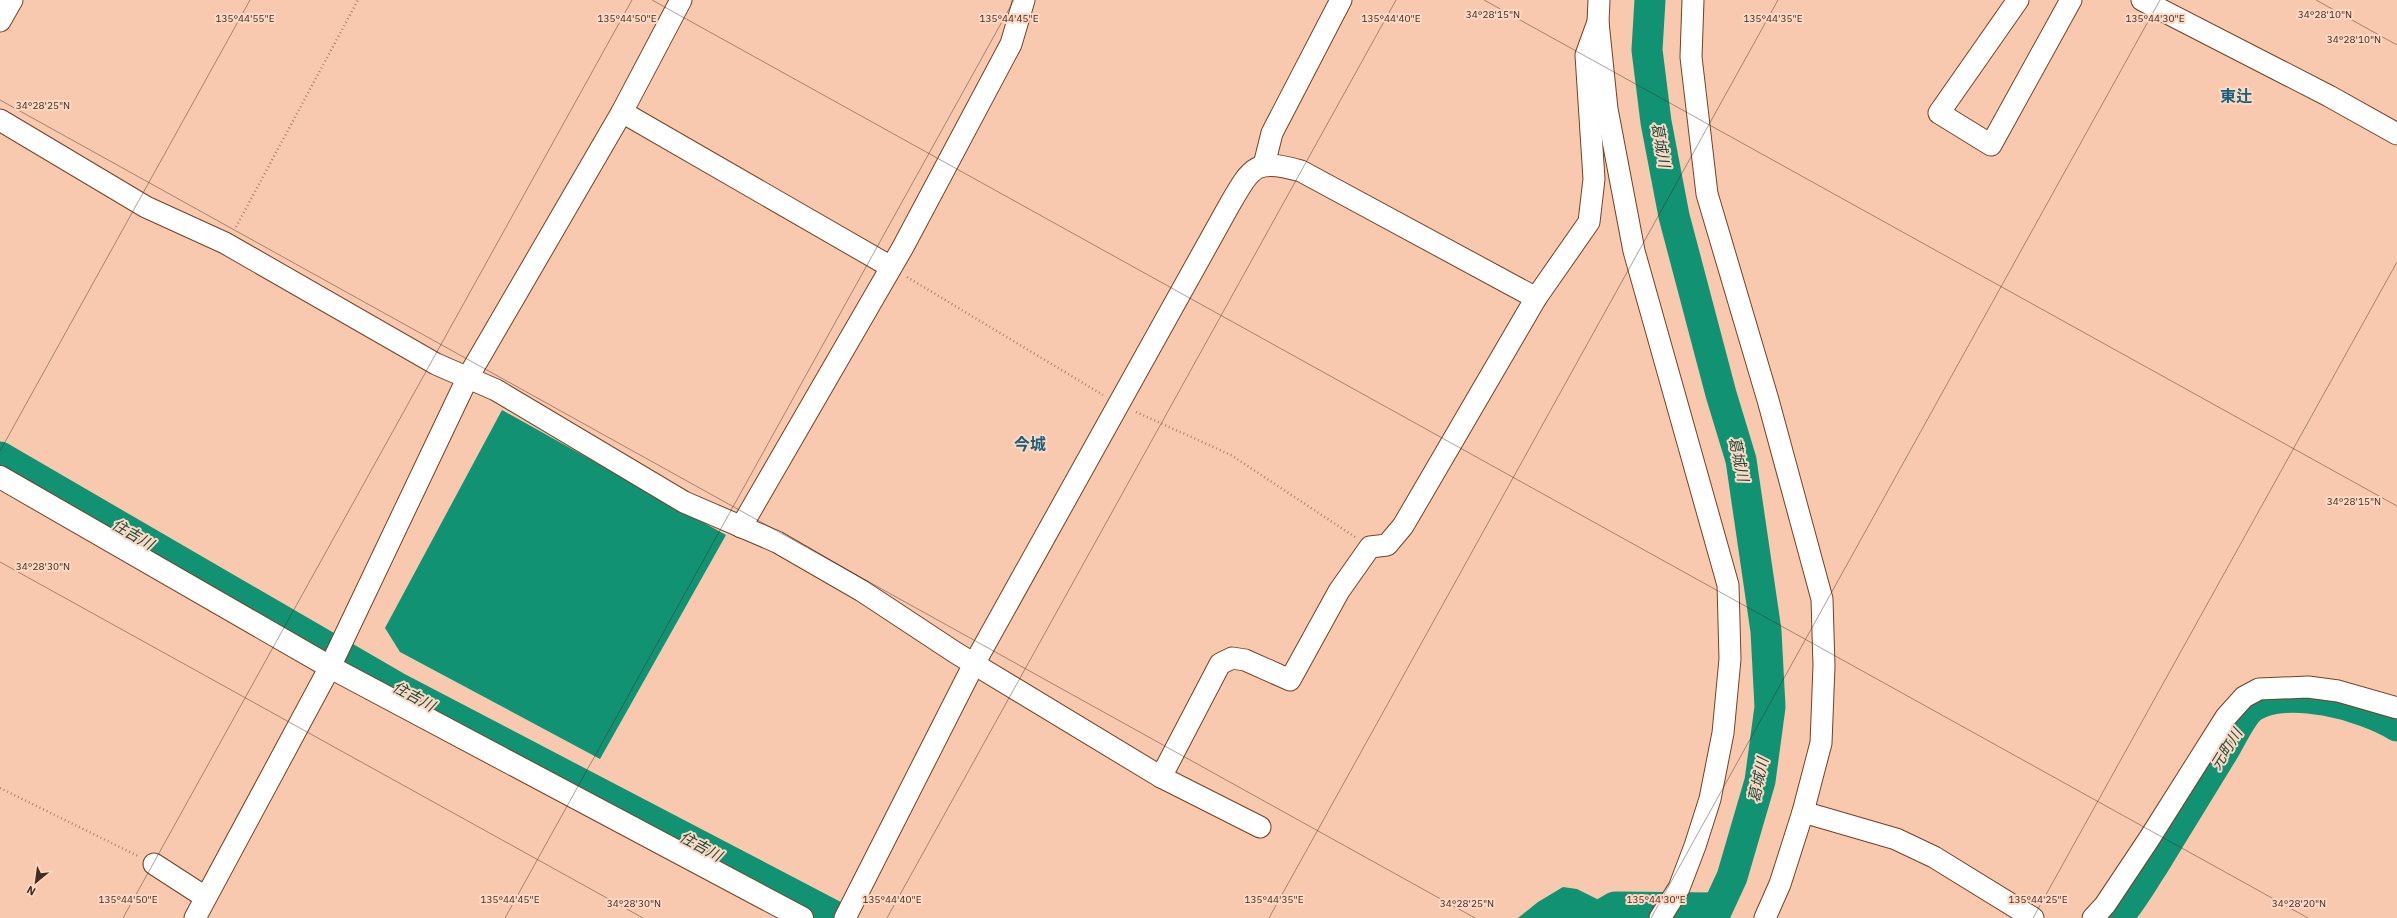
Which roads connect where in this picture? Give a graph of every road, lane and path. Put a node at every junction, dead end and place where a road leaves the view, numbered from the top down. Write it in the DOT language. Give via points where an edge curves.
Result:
graph roads {
  1 [pos="12,0"];
  2 [pos="358,0"];
  3 [pos="681,0"];
  4 [pos="1024,0"];
  5 [pos="1341,0"];
  6 [pos="1599,0"];
  7 [pos="1693,0"];
  8 [pos="2018,0"];
  9 [pos="2071,0"];
  10 [pos="2142,0"];
  11 [pos="0,21"];
  12 [pos="1598,22"];
  13 [pos="622,112"];
  14 [pos="0,120"];
  15 [pos="2397,134"];
  16 [pos="1264,165"];
  17 [pos="225,243"];
  18 [pos="891,267"];
  19 [pos="1536,298"];
  20 [pos="468,377"];
  21 [pos="1118,404"];
  22 [pos="0,477"];
  23 [pos="741,527"];
  24 [pos="1370,547"];
  25 [pos="334,657"];
  26 [pos="974,664"];
  27 [pos="2397,708"];
  28 [pos="1161,777"];
  29 [pos="0,788"];
  30 [pos="1803,812"];
  31 [pos="1260,827"];
  32 [pos="154,864"];
  33 [pos="205,897"];
  34 [pos="195,918"];
  35 [pos="802,918"];
  36 [pos="845,918"];
  37 [pos="1660,918"];
  38 [pos="1765,918"];
  39 [pos="2033,918"];
  40 [pos="2093,918"];
  1 -- 11 [label="street"];
  2 -- 17 [label="path" via="237,226"];
  3 -- 13 [label="street"];
  4 -- 18 [label="street" via="1011,44"];
  5 -- 16 [label="street" via="1272,133"];
  6 -- 12 [label="street"];
  7 -- 30 [label="street" via="1691,57 1707,194 1768,400 1822,599 1824,666 1820,743"];
  8 -- 9 [label="street" via="1939,113 1991,145"];
  10 -- 15 [label="street"];
  12 -- 19 [label="street" via="1586,55 1594,179 1588,222"];
  12 -- 37 [label="street" via="1612,145 1634,251 1728,585 1730,659 1722,740 1710,799 1679,888"];
  13 -- 18 [label="street"];
  13 -- 20 [label="street"];
  14 -- 17 [label="street" via="146,207"];
  16 -- 19 [label="street" via="1277,164 1301,171"];
  16 -- 21 [label="street" via="1254,169 1245,178"];
  17 -- 20 [label="street" via="436,364"];
  18 -- 21 [label="path"];
  18 -- 23 [label="street"];
  19 -- 24 [label="street" via="1403,526 1387,545"];
  20 -- 23 [label="street" via="496,390 684,502"];
  20 -- 25 [label="street"];
  21 -- 24 [label="path" via="1231,455"];
  21 -- 26 [label="street"];
  22 -- 25 [label="street"];
  23 -- 26 [label="street" via="777,542 862,591"];
  24 -- 28 [label="street" via="1339,591 1290,680 1245,660 1232,658 1220,664"];
  25 -- 33 [label="street"];
  25 -- 35 [label="street"];
  26 -- 28 [label="street"];
  26 -- 36 [label="street"];
  27 -- 40 [label="street" via="2338,691 2308,687 2259,689 2244,697 2226,717 2149,839 2105,905"];
  28 -- 31 [label="street"];
  29 -- 32 [label="path"];
  30 -- 38 [label="street" via="1780,884"];
  30 -- 39 [label="street" via="1896,839 1934,857"];
  32 -- 33 [label="street"];
  33 -- 34 [label="street"];
}
